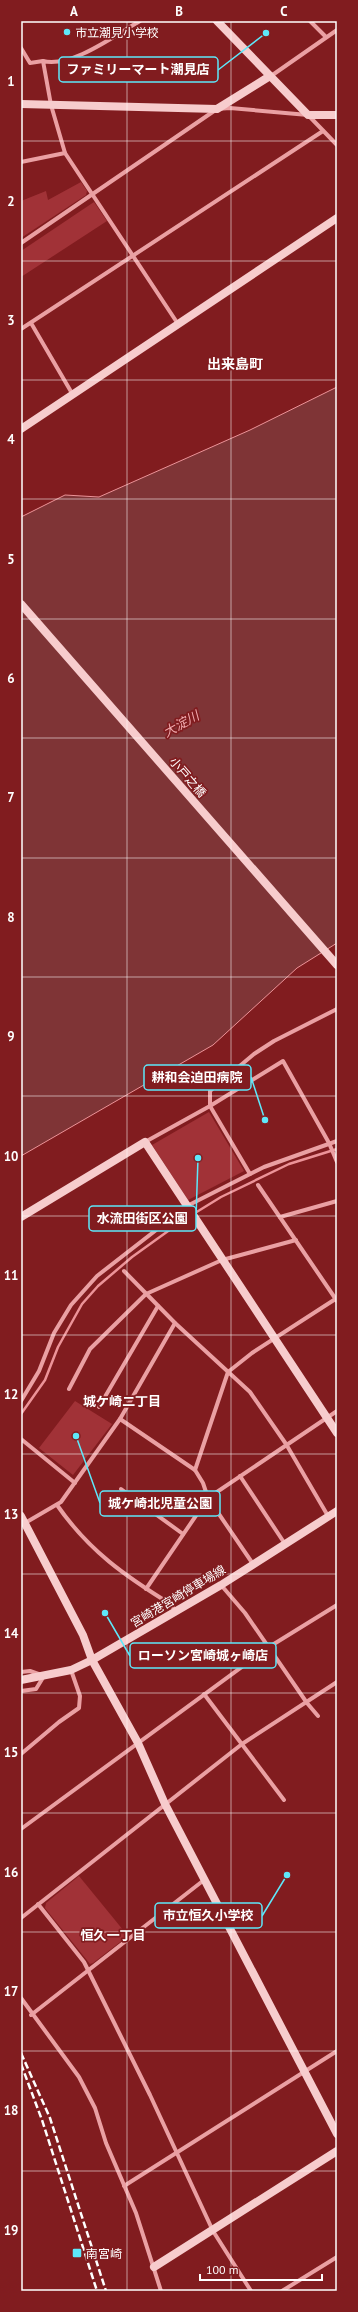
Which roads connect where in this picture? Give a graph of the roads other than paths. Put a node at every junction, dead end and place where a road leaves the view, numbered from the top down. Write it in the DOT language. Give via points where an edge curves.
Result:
graph roads {
  1 [pos="140,21"];
  2 [pos="217,21"];
  3 [pos="310,21"];
  4 [pos="337,30"];
  5 [pos="326,37"];
  6 [pos="21,48"];
  7 [pos="43,61"];
  8 [pos="270,76"];
  9 [pos="21,104"];
  10 [pos="51,105"];
  11 [pos="217,109"];
  12 [pos="308,115"];
  13 [pos="337,115"];
  14 [pos="323,131"];
  15 [pos="337,144"];
  16 [pos="65,153"];
  17 [pos="21,162"];
  18 [pos="94,194"];
  19 [pos="337,218"];
  20 [pos="21,243"];
  21 [pos="134,255"];
  22 [pos="31,323"];
  23 [pos="178,324"];
  24 [pos="21,329"];
  25 [pos="73,395"];
  26 [pos="21,429"];
  27 [pos="21,604"];
  28 [pos="337,964"];
  29 [pos="337,1009"];
  30 [pos="210,1106"];
  31 [pos="337,1141"];
  32 [pos="145,1142"];
  33 [pos="329,1143"];
  34 [pos="337,1162"];
  35 [pos="250,1174"];
  36 [pos="258,1185"];
  37 [pos="337,1201"];
  38 [pos="187,1206"];
  39 [pos="21,1217"];
  40 [pos="280,1217"];
  41 [pos="296,1240"];
  42 [pos="222,1260"];
  43 [pos="124,1271"];
  44 [pos="146,1294"];
  45 [pos="336,1299"];
  46 [pos="158,1306"];
  47 [pos="175,1323"];
  48 [pos="274,1339"];
  49 [pos="228,1372"];
  50 [pos="69,1389"];
  51 [pos="21,1392"];
  52 [pos="24,1397"];
  53 [pos="21,1401"];
  54 [pos="99,1407"];
  55 [pos="337,1411"];
  56 [pos="327,1418"];
  57 [pos="120,1420"];
  58 [pos="337,1433"];
  59 [pos="21,1439"];
  60 [pos="286,1444"];
  61 [pos="195,1470"];
  62 [pos="240,1476"];
  63 [pos="75,1483"];
  64 [pos="121,1489"];
  65 [pos="208,1498"];
  66 [pos="57,1505"];
  67 [pos="337,1511"];
  68 [pos="328,1517"];
  69 [pos="23,1520"];
  70 [pos="183,1534"];
  71 [pos="285,1544"];
  72 [pos="253,1564"];
  73 [pos="221,1585"];
  74 [pos="146,1589"];
  75 [pos="337,1605"];
  76 [pos="175,1612"];
  77 [pos="269,1647"];
  78 [pos="92,1660"];
  79 [pos="72,1670"];
  80 [pos="21,1672"];
  81 [pos="44,1676"];
  82 [pos="21,1680"];
  83 [pos="337,1682"];
  84 [pos="21,1691"];
  85 [pos="204,1694"];
  86 [pos="307,1703"];
  87 [pos="318,1716"];
  88 [pos="138,1743"];
  89 [pos="242,1744"];
  90 [pos="21,1754"];
  91 [pos="284,1800"];
  92 [pos="165,1804"];
  93 [pos="21,1829"];
  94 [pos="205,1880"];
  95 [pos="38,1904"];
  96 [pos="21,1918"];
  97 [pos="89,1970"];
  98 [pos="21,1998"];
  99 [pos="31,2015"];
  100 [pos="337,2051"];
  101 [pos="304,2071"];
  102 [pos="337,2134"];
  103 [pos="337,2151"];
  104 [pos="177,2154"];
  105 [pos="124,2186"];
  106 [pos="213,2231"];
  107 [pos="337,2257"];
  108 [pos="154,2267"];
  109 [pos="161,2291"];
  110 [pos="251,2291"];
  111 [pos="282,2291"];
  1 -- 7 [label="street" via="73,59 52,63"];
  2 -- 8 [label="street"];
  3 -- 5 [label="street"];
  4 -- 5 [label="street"];
  5 -- 8 [label="street"];
  6 -- 7 [label="street" via="30,63"];
  7 -- 10 [label="street"];
  8 -- 11 [label="street"];
  8 -- 12 [label="street"];
  9 -- 10 [label="street"];
  10 -- 11 [label="street"];
  10 -- 16 [label="street"];
  11 -- 12 [label="street"];
  11 -- 18 [label="street"];
  12 -- 13 [label="street"];
  12 -- 14 [label="street"];
  14 -- 15 [label="street"];
  14 -- 21 [label="street"];
  16 -- 17 [label="street"];
  16 -- 18 [label="street"];
  18 -- 20 [label="street"];
  18 -- 21 [label="street"];
  19 -- 23 [label="street"];
  21 -- 22 [label="street"];
  21 -- 23 [label="street"];
  22 -- 24 [label="street"];
  22 -- 25 [label="street"];
  23 -- 25 [label="street"];
  25 -- 26 [label="street"];
  27 -- 28 [label="street, 小戸之橋"];
  29 -- 30 [label="street" via="254,1054 210,1090"];
  30 -- 32 [label="street"];
  30 -- 33 [label="street" via="283,1061"];
  30 -- 35 [label="street"];
  31 -- 33 [label="street"];
  32 -- 38 [label="street"];
  32 -- 39 [label="street"];
  33 -- 34 [label="street"];
  33 -- 35 [label="street"];
  35 -- 38 [label="street"];
  36 -- 40 [label="street"];
  37 -- 40 [label="street"];
  38 -- 42 [label="street"];
  38 -- 52 [label="street" via="97,1276 71,1305 54,1333"];
  40 -- 41 [label="street"];
  41 -- 42 [label="street"];
  41 -- 45 [label="street"];
  42 -- 44 [label="street"];
  42 -- 48 [label="street"];
  43 -- 44 [label="street"];
  44 -- 46 [label="street"];
  44 -- 50 [label="street" via="90,1349"];
  45 -- 48 [label="street"];
  46 -- 47 [label="street"];
  46 -- 54 [label="street"];
  47 -- 49 [label="street"];
  47 -- 57 [label="street"];
  48 -- 49 [label="street"];
  48 -- 56 [label="street"];
  49 -- 60 [label="street" via="250,1392"];
  49 -- 61 [label="street"];
  51 -- 52 [label="street"];
  52 -- 53 [label="street"];
  55 -- 56 [label="street"];
  56 -- 58 [label="street"];
  56 -- 60 [label="street"];
  57 -- 61 [label="street"];
  57 -- 63 [label="street"];
  59 -- 63 [label="street"];
  60 -- 62 [label="street"];
  60 -- 68 [label="street"];
  61 -- 65 [label="street"];
  62 -- 65 [label="street"];
  62 -- 71 [label="street"];
  63 -- 66 [label="street"];
  64 -- 70 [label="street"];
  65 -- 70 [label="street"];
  65 -- 72 [label="street"];
  66 -- 69 [label="street"];
  66 -- 74 [label="street" via="73,1528 98,1553"];
  67 -- 68 [label="street, 宮崎港宮崎停車場線"];
  68 -- 71 [label="street, 宮崎港宮崎停車場線"];
  69 -- 78 [label="street" via="83,1635"];
  70 -- 74 [label="street"];
  71 -- 72 [label="street, 宮崎港宮崎停車場線"];
  72 -- 73 [label="street, 宮崎港宮崎停車場線"];
  73 -- 76 [label="street, 宮崎港宮崎停車場線"];
  73 -- 77 [label="street"];
  74 -- 76 [label="street" via="172,1605"];
  75 -- 77 [label="street"];
  76 -- 78 [label="street, 宮崎港宮崎停車場線"];
  77 -- 85 [label="street"];
  77 -- 86 [label="street"];
  78 -- 79 [label="street, 宮崎港宮崎停車場線"];
  78 -- 88 [label="street"];
  79 -- 81 [label="street, 宮崎港宮崎停車場線"];
  79 -- 90 [label="street" via="80,1696 79,1708"];
  80 -- 81 [label="street" via="30,1671"];
  81 -- 82 [label="street, 宮崎港宮崎停車場線"];
  81 -- 84 [label="street" via="36,1689"];
  83 -- 86 [label="street"];
  85 -- 88 [label="street"];
  85 -- 89 [label="street"];
  86 -- 87 [label="street"];
  86 -- 89 [label="street"];
  88 -- 92 [label="street"];
  88 -- 93 [label="street"];
  89 -- 91 [label="street"];
  89 -- 92 [label="street"];
  92 -- 94 [label="street"];
  92 -- 95 [label="street"];
  94 -- 97 [label="street"];
  94 -- 101 [label="street"];
  95 -- 96 [label="street"];
  95 -- 97 [label="street"];
  97 -- 99 [label="street"];
  97 -- 104 [label="street"];
  98 -- 99 [label="street"];
  99 -- 105 [label="street" via="78,2077 95,2108"];
  100 -- 101 [label="street"];
  101 -- 102 [label="street"];
  101 -- 104 [label="street"];
  103 -- 106 [label="street"];
  104 -- 105 [label="street"];
  104 -- 106 [label="street"];
  105 -- 108 [label="street"];
  106 -- 108 [label="street"];
  106 -- 110 [label="street"];
  107 -- 111 [label="street"];
  108 -- 109 [label="street"];
}
